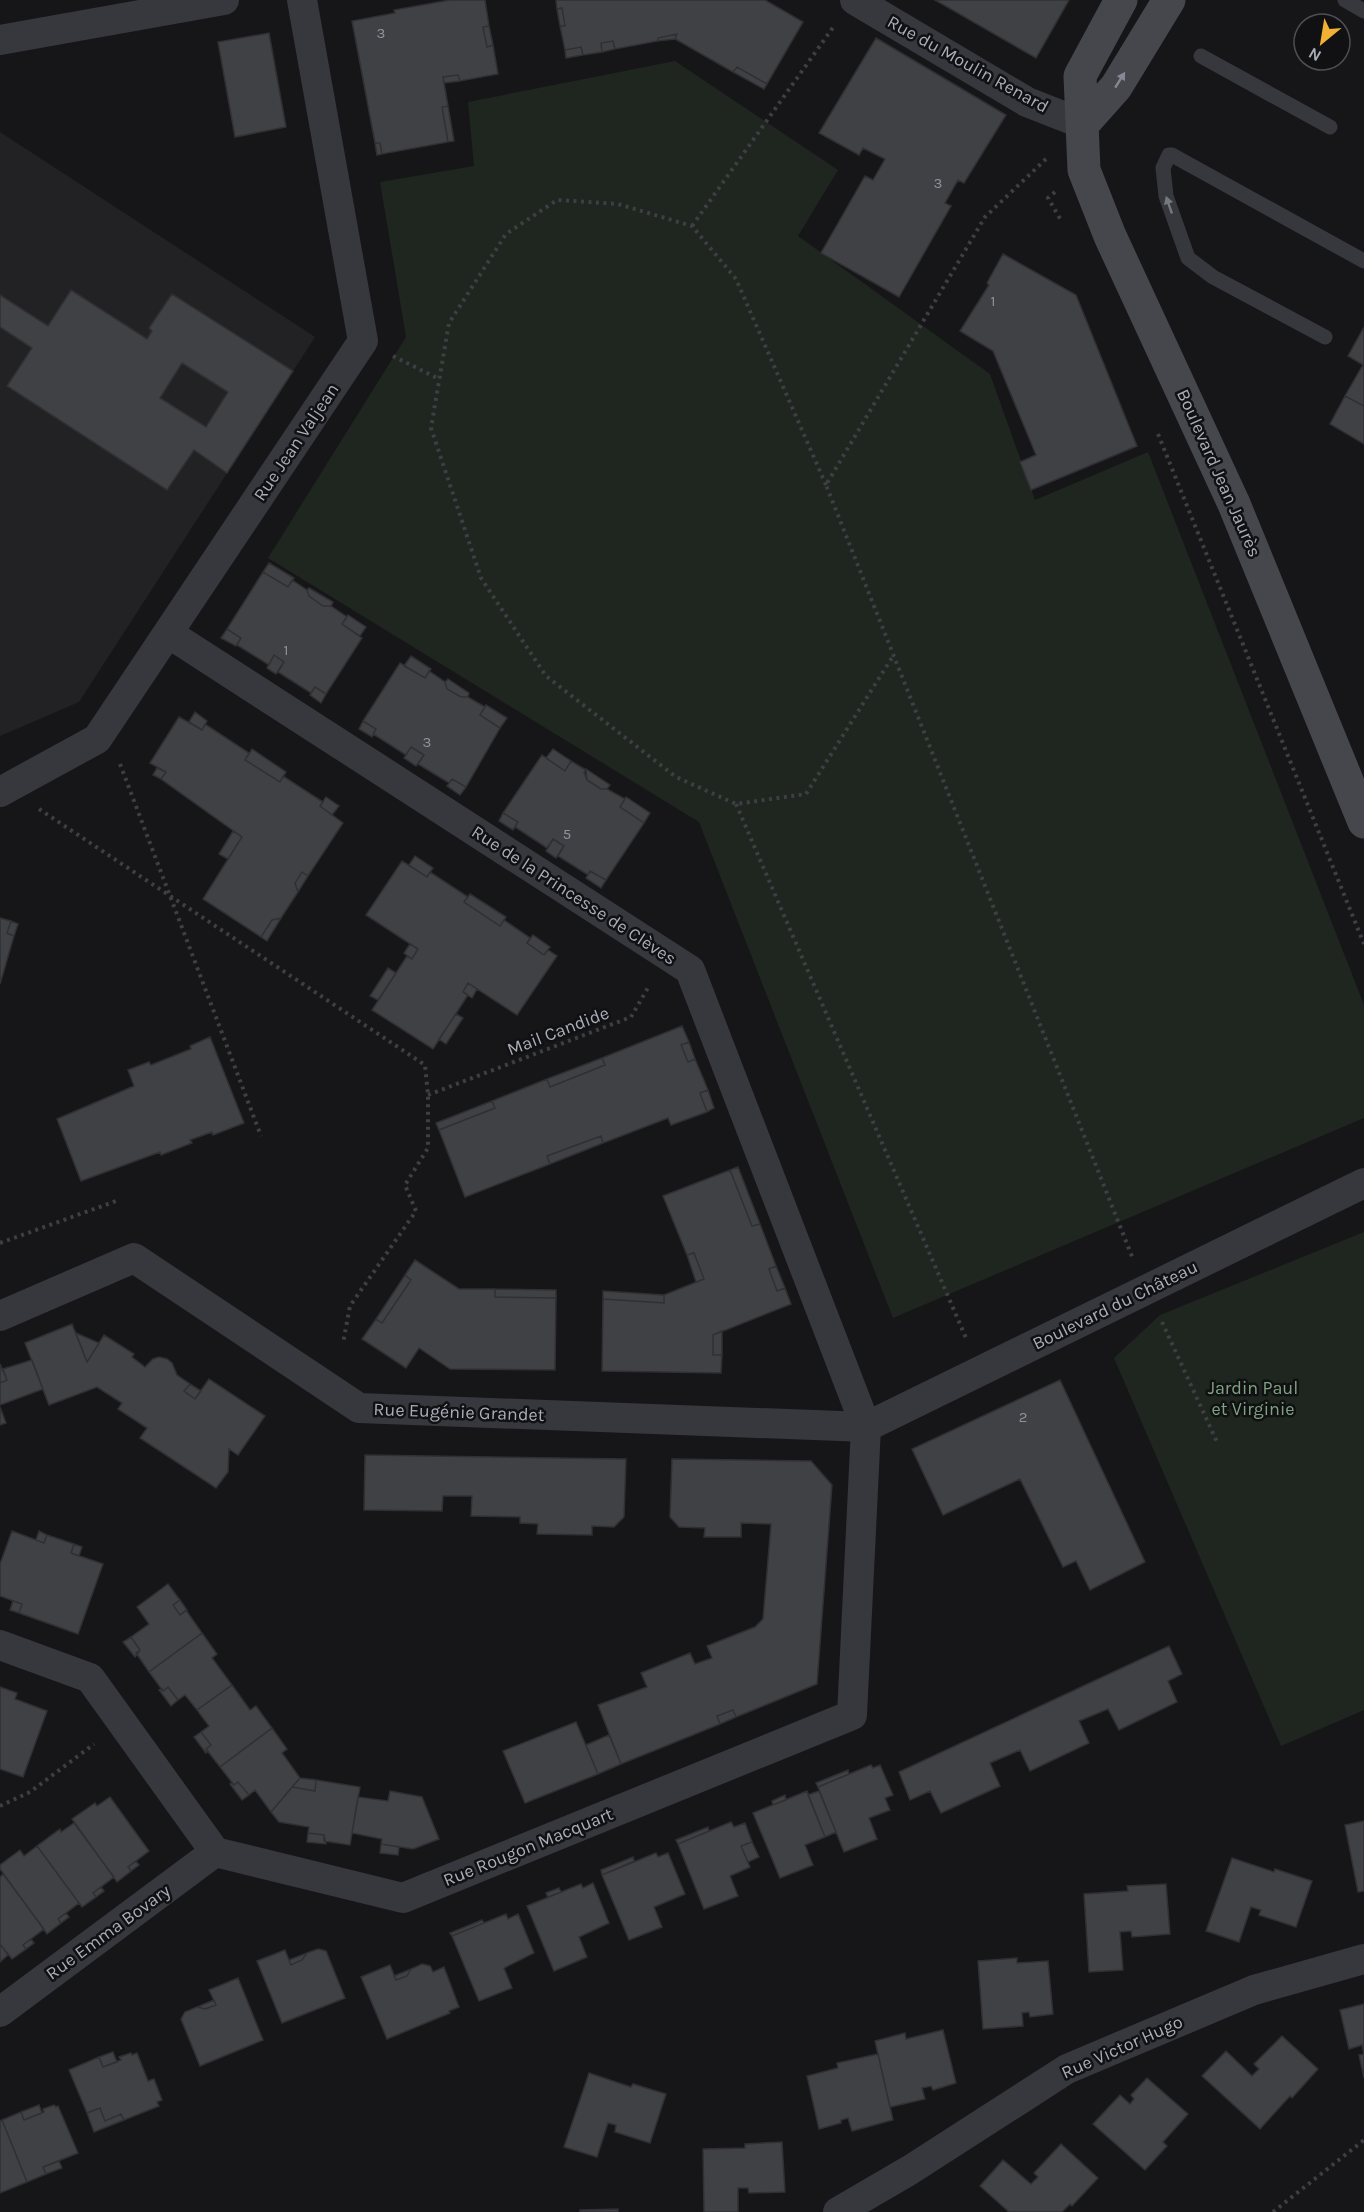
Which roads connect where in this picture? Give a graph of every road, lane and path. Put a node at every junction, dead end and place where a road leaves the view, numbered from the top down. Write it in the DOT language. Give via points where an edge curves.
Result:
graph roads {
  1 [pos="224,0"];
  2 [pos="302,0"];
  3 [pos="1121,0"];
  4 [pos="1169,0"];
  5 [pos="1345,0"];
  6 [pos="847,9"];
  7 [pos="1364,11"];
  8 [pos="0,40"];
  9 [pos="1202,56"];
  10 [pos="1083,124"];
  11 [pos="1330,127"];
  12 [pos="692,226"];
  13 [pos="1364,261"];
  14 [pos="1325,337"];
  15 [pos="363,341"];
  16 [pos="439,379"];
  17 [pos="826,485"];
  18 [pos="168,633"];
  19 [pos="893,656"];
  20 [pos="118,759"];
  21 [pos="0,792"];
  22 [pos="736,804"];
  23 [pos="38,809"];
  24 [pos="1364,822"];
  25 [pos="170,896"];
  26 [pos="668,955"];
  27 [pos="428,1095"];
  28 [pos="261,1136"];
  29 [pos="1364,1183"];
  30 [pos="119,1200"];
  31 [pos="0,1243"];
  32 [pos="1152,1303"];
  33 [pos="0,1316"];
  34 [pos="343,1343"];
  35 [pos="981,1371"];
  36 [pos="866,1427"];
  37 [pos="1217,1442"];
  38 [pos="0,1645"];
  39 [pos="123,1723"];
  40 [pos="0,1806"];
  41 [pos="215,1852"];
  42 [pos="1364,1959"];
  43 [pos="0,2012"];
  44 [pos="1364,2140"];
  45 [pos="838,2212"];
  46 [pos="1273,2212"];
  1 -- 8 [label="street"];
  2 -- 15 [label="street"];
  3 -- 10 [label="street, Boulevard Jean Jaurès" via="1080,76"];
  10 -- 4 [label="street, one-way" via="1116,87"];
  5 -- 7 [label="lane"];
  6 -- 10 [label="street, Rue du Moulin Renard" via="1028,102"];
  6 -- 12 [label="path"];
  9 -- 11 [label="lane"];
  10 -- 17 [label="path" via="985,217"];
  10 -- 24 [label="street, Boulevard Jean Jaurès" via="1084,170 1101,215 1234,504"];
  12 -- 16 [label="path" via="618,204 557,200 506,234 449,323"];
  12 -- 17 [label="path" via="736,279"];
  14 -- 13 [label="lane, one-way" via="1213,277 1188,258 1166,196 1163,168 1168,155"];
  15 -- 16 [label="path"];
  15 -- 18 [label="street, Rue Jean Valjean"];
  16 -- 22 [label="path" via="431,428 481,578 546,676 676,777"];
  17 -- 19 [label="path"];
  18 -- 21 [label="street, Rue Jean Valjean" via="97,739"];
  18 -- 26 [label="street, Rue de la Princesse de Clèves"];
  19 -- 22 [label="path" via="806,794"];
  19 -- 32 [label="path"];
  20 -- 25 [label="path"];
  22 -- 35 [label="path"];
  23 -- 25 [label="path"];
  25 -- 27 [label="path" via="425,1065"];
  25 -- 28 [label="path"];
  26 -- 27 [label="path, Mail Candide" via="631,1017"];
  26 -- 36 [label="street, Rue de la Princesse de Clèves" via="690,970"];
  27 -- 34 [label="path" via="428,1148 405,1185 416,1211 350,1306"];
  29 -- 32 [label="street, Boulevard du Château"];
  30 -- 31 [label="path"];
  32 -- 35 [label="street, Boulevard du Château"];
  32 -- 37 [label="path"];
  33 -- 36 [label="street, Rue Eugénie Grandet" via="134,1258 359,1408"];
  35 -- 36 [label="street, Boulevard du Château"];
  36 -- 41 [label="street, Rue Rougon Macquart" via="852,1715 403,1898"];
  38 -- 39 [label="street" via="90,1678"];
  39 -- 40 [label="path" via="30,1792"];
  39 -- 41 [label="street"];
  41 -- 43 [label="street, Rue Emma Bovary"];
  42 -- 45 [label="street, Rue Victor Hugo" via="1254,1990 1067,2068"];
  44 -- 46 [label="path"];
}
